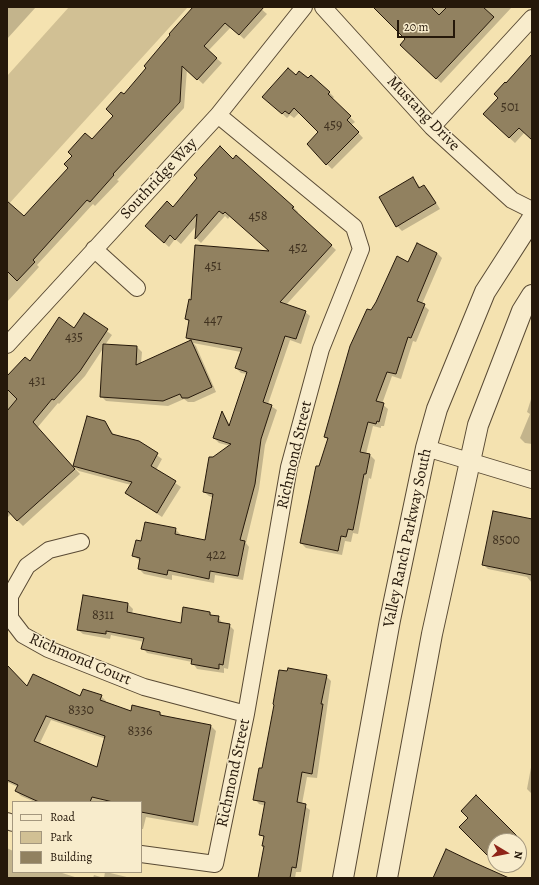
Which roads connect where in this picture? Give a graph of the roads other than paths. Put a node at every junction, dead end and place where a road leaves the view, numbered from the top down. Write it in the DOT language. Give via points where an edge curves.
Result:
graph roads {
  1 [pos="304,7"];
  2 [pos="323,7"];
  3 [pos="532,18"];
  4 [pos="218,115"];
  5 [pos="432,127"];
  6 [pos="532,210"];
  7 [pos="532,219"];
  8 [pos="94,249"];
  9 [pos="137,288"];
  10 [pos="532,295"];
  11 [pos="7,345"];
  12 [pos="426,448"];
  13 [pos="470,460"];
  14 [pos="532,480"];
  15 [pos="81,542"];
  16 [pos="246,714"];
  17 [pos="142,854"];
  18 [pos="343,878"];
  19 [pos="387,878"];
  1 -- 4 [label="street, Southridge Way"];
  2 -- 5 [label="street, Mustang Drive"];
  3 -- 5 [label="street"];
  4 -- 8 [label="street, Southridge Way"];
  4 -- 16 [label="street, Richmond Street" via="354,227 361,249 321,349 290,467"];
  5 -- 6 [label="street, Mustang Drive" via="512,200"];
  7 -- 12 [label="street, Valley Ranch Parkway South" via="485,292 437,409"];
  8 -- 9 [label="street"];
  8 -- 11 [label="street, Southridge Way"];
  10 -- 13 [label="street" via="522,311 478,425"];
  12 -- 13 [label="street"];
  12 -- 18 [label="street, Valley Ranch Parkway South" via="390,620"];
  13 -- 14 [label="street"];
  13 -- 19 [label="street" via="432,634"];
  15 -- 16 [label="street, Richmond Court" via="49,550 27,566 10,596 10,618 23,636 48,649 144,687"];
  16 -- 17 [label="street, Richmond Street" via="215,864"];
}
